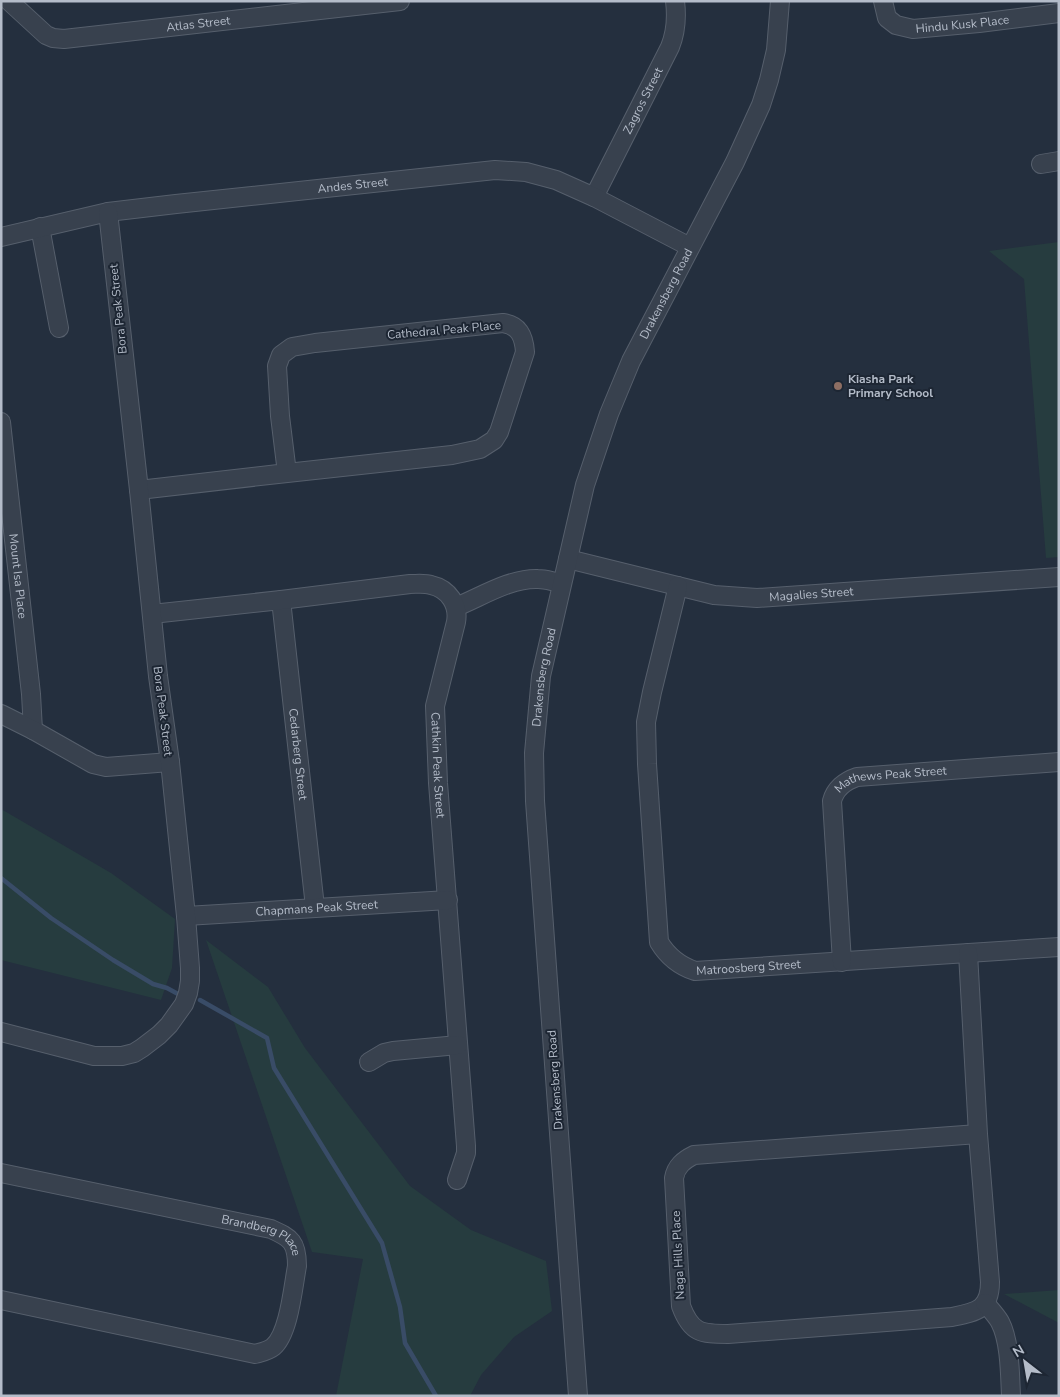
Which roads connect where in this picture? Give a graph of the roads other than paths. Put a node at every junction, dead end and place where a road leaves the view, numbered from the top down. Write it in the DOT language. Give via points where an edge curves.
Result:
graph roads {
  1 [pos="9,1"];
  2 [pos="400,1"];
  3 [pos="675,1"];
  4 [pos="780,1"];
  5 [pos="883,1"];
  6 [pos="1059,13"];
  7 [pos="1059,162"];
  8 [pos="1041,164"];
  9 [pos="594,197"];
  10 [pos="108,212"];
  11 [pos="40,227"];
  12 [pos="1,237"];
  13 [pos="690,247"];
  14 [pos="59,328"];
  15 [pos="1,422"];
  16 [pos="287,472"];
  17 [pos="139,490"];
  18 [pos="568,559"];
  19 [pos="1059,577"];
  20 [pos="562,583"];
  21 [pos="678,586"];
  22 [pos="281,600"];
  23 [pos="456,607"];
  24 [pos="152,614"];
  25 [pos="1,714"];
  26 [pos="33,730"];
  27 [pos="170,762"];
  28 [pos="1059,762"];
  29 [pos="448,900"];
  30 [pos="315,907"];
  31 [pos="186,916"];
  32 [pos="1059,947"];
  33 [pos="968,953"];
  34 [pos="842,962"];
  35 [pos="1,1032"];
  36 [pos="458,1045"];
  37 [pos="369,1062"];
  38 [pos="978,1134"];
  39 [pos="1,1173"];
  40 [pos="457,1180"];
  41 [pos="1,1300"];
  42 [pos="985,1304"];
  43 [pos="578,1396"];
  44 [pos="1012,1396"];
  1 -- 2 [label="street, Atlas Street" via="46,35 64,39"];
  3 -- 9 [label="street, Zagros Street" via="676,27 670,47"];
  4 -- 13 [label="street, Drakensberg Road" via="776,50 761,106"];
  5 -- 6 [label="street, Hindu Kusk Place" via="888,18 896,25 913,29"];
  7 -- 8 [label="street"];
  9 -- 10 [label="street, Andes Street" via="556,180 517,171 495,170"];
  9 -- 13 [label="street, Andes Street"];
  10 -- 11 [label="street, Andes Street"];
  10 -- 17 [label="street, Bora Peak Street"];
  11 -- 12 [label="street, Andes Street"];
  11 -- 14 [label="street"];
  13 -- 18 [label="street, Drakensberg Road" via="631,361 609,414 585,485"];
  15 -- 26 [label="street, Mount Isa Place"];
  16 -- 16 [label="street, Cathedral Peak Place" via="452,455 480,449 494,440 499,432 525,352 522,335 514,326 503,323 292,346 281,356 277,366"];
  16 -- 17 [label="street, Cathedral Peak Place"];
  17 -- 24 [label="street, Bora Peak Street"];
  18 -- 20 [label="street, Drakensberg Road"];
  18 -- 21 [label="street, Magalies Street"];
  19 -- 21 [label="street, Magalies Street" via="757,598 714,595"];
  20 -- 23 [label="street" via="538,579 516,582"];
  20 -- 43 [label="street, Drakensberg Road" via="541,676 534,762"];
  21 -- 34 [label="street, Matroosberg Street" via="646,722 659,942 679,964 695,971"];
  22 -- 23 [label="street" via="428,584 446,593"];
  22 -- 24 [label="street"];
  22 -- 30 [label="street, Cedarberg Street"];
  23 -- 29 [label="street, Cathkin Peak Street" via="458,613 435,706"];
  24 -- 27 [label="street, Bora Peak Street"];
  25 -- 26 [label="street"];
  26 -- 27 [label="street" via="92,764 106,767"];
  27 -- 31 [label="street, Bora Peak Street"];
  28 -- 34 [label="street, Mathews Peak Street" via="857,777 842,785 832,801"];
  29 -- 30 [label="street, Chapmans Peak Street"];
  29 -- 36 [label="street, Cathkin Peak Street"];
  30 -- 31 [label="street, Chapmans Peak Street"];
  31 -- 35 [label="street, Bora Peak Street" via="190,968 188,993 169,1025 142,1048 122,1056 94,1056"];
  32 -- 33 [label="street, Matroosberg Street"];
  33 -- 34 [label="street, Matroosberg Street"];
  33 -- 38 [label="street"];
  36 -- 37 [label="street" via="393,1051"];
  36 -- 40 [label="street, Cathkin Peak Street" via="466,1153"];
  38 -- 42 [label="street" via="990,1282"];
  38 -- 42 [label="street, Naga Hills Place" via="694,1155 681,1163 674,1178 681,1306 689,1323 697,1330 728,1334 952,1317 974,1312"];
  39 -- 41 [label="street, Brandberg Place" via="271,1229 292,1242 297,1266 283,1333 274,1346 255,1354"];
  42 -- 44 [label="street" via="1000,1322 1004,1334"];
}
